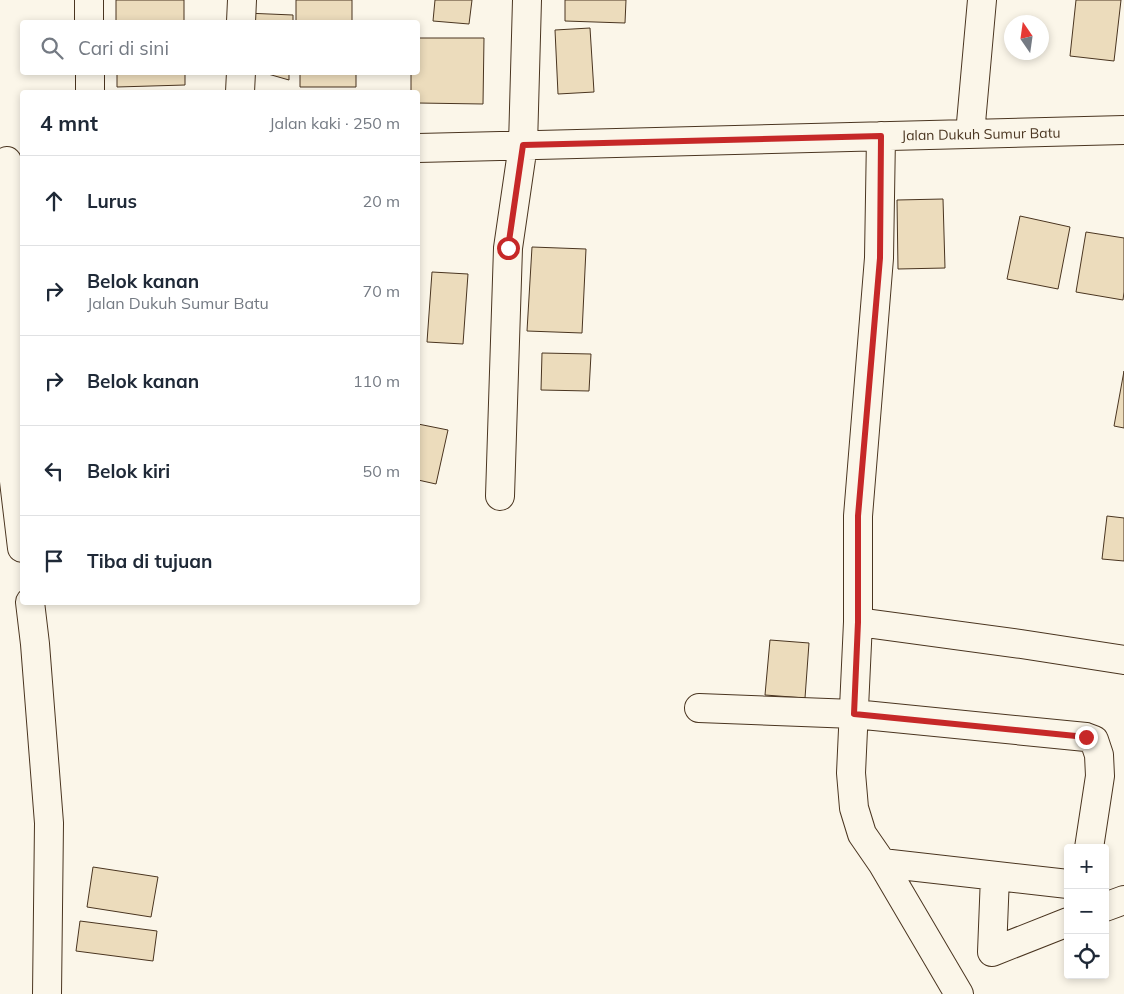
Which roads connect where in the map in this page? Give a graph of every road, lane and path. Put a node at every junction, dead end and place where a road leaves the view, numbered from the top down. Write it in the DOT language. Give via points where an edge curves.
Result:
graph roads {
  1 [pos="89,0"];
  2 [pos="242,0"];
  3 [pos="527,0"];
  4 [pos="982,0"];
  5 [pos="89,20"];
  6 [pos="241,20"];
  7 [pos="90,75"];
  8 [pos="240,75"];
  9 [pos="90,90"];
  10 [pos="240,90"];
  11 [pos="1124,130"];
  12 [pos="970,134"];
  13 [pos="881,136"];
  14 [pos="523,145"];
  15 [pos="420,148"];
  16 [pos="10,161"];
  17 [pos="500,496"];
  18 [pos="20,531"];
  19 [pos="30,605"];
  20 [pos="858,622"];
  21 [pos="1124,660"];
  22 [pos="700,708"];
  23 [pos="854,714"];
  24 [pos="1090,844"];
  25 [pos="882,864"];
  26 [pos="995,876"];
  27 [pos="1064,884"];
  28 [pos="1109,888"];
  29 [pos="1124,890"];
  30 [pos="1124,900"];
  31 [pos="1109,906"];
  32 [pos="1064,924"];
  33 [pos="47,994"];
  34 [pos="959,994"];
  1 -- 5 [label="street"];
  2 -- 6 [label="street"];
  3 -- 14 [label="street"];
  4 -- 12 [label="street"];
  7 -- 9 [label="street"];
  8 -- 10 [label="street"];
  11 -- 12 [label="street, Jalan Dukuh Sumur Batu"];
  12 -- 13 [label="street, Jalan Dukuh Sumur Batu"];
  13 -- 14 [label="street, Jalan Dukuh Sumur Batu"];
  13 -- 20 [label="street" via="880,258 858,516"];
  14 -- 15 [label="street, Jalan Dukuh Sumur Batu"];
  14 -- 17 [label="street" via="508,248"];
  16 -- 18 [label="street" via="14,481"];
  19 -- 33 [label="street" via="49,823"];
  20 -- 21 [label="street"];
  20 -- 23 [label="street"];
  22 -- 23 [label="street"];
  23 -- 24 [label="street" via="1094,740 1100,776"];
  23 -- 25 [label="street" via="851,773 854,808 862,834"];
  25 -- 26 [label="street"];
  25 -- 34 [label="street"];
  26 -- 27 [label="street"];
  26 -- 32 [label="street" via="992,952"];
  28 -- 29 [label="street"];
  30 -- 31 [label="street"];
}
